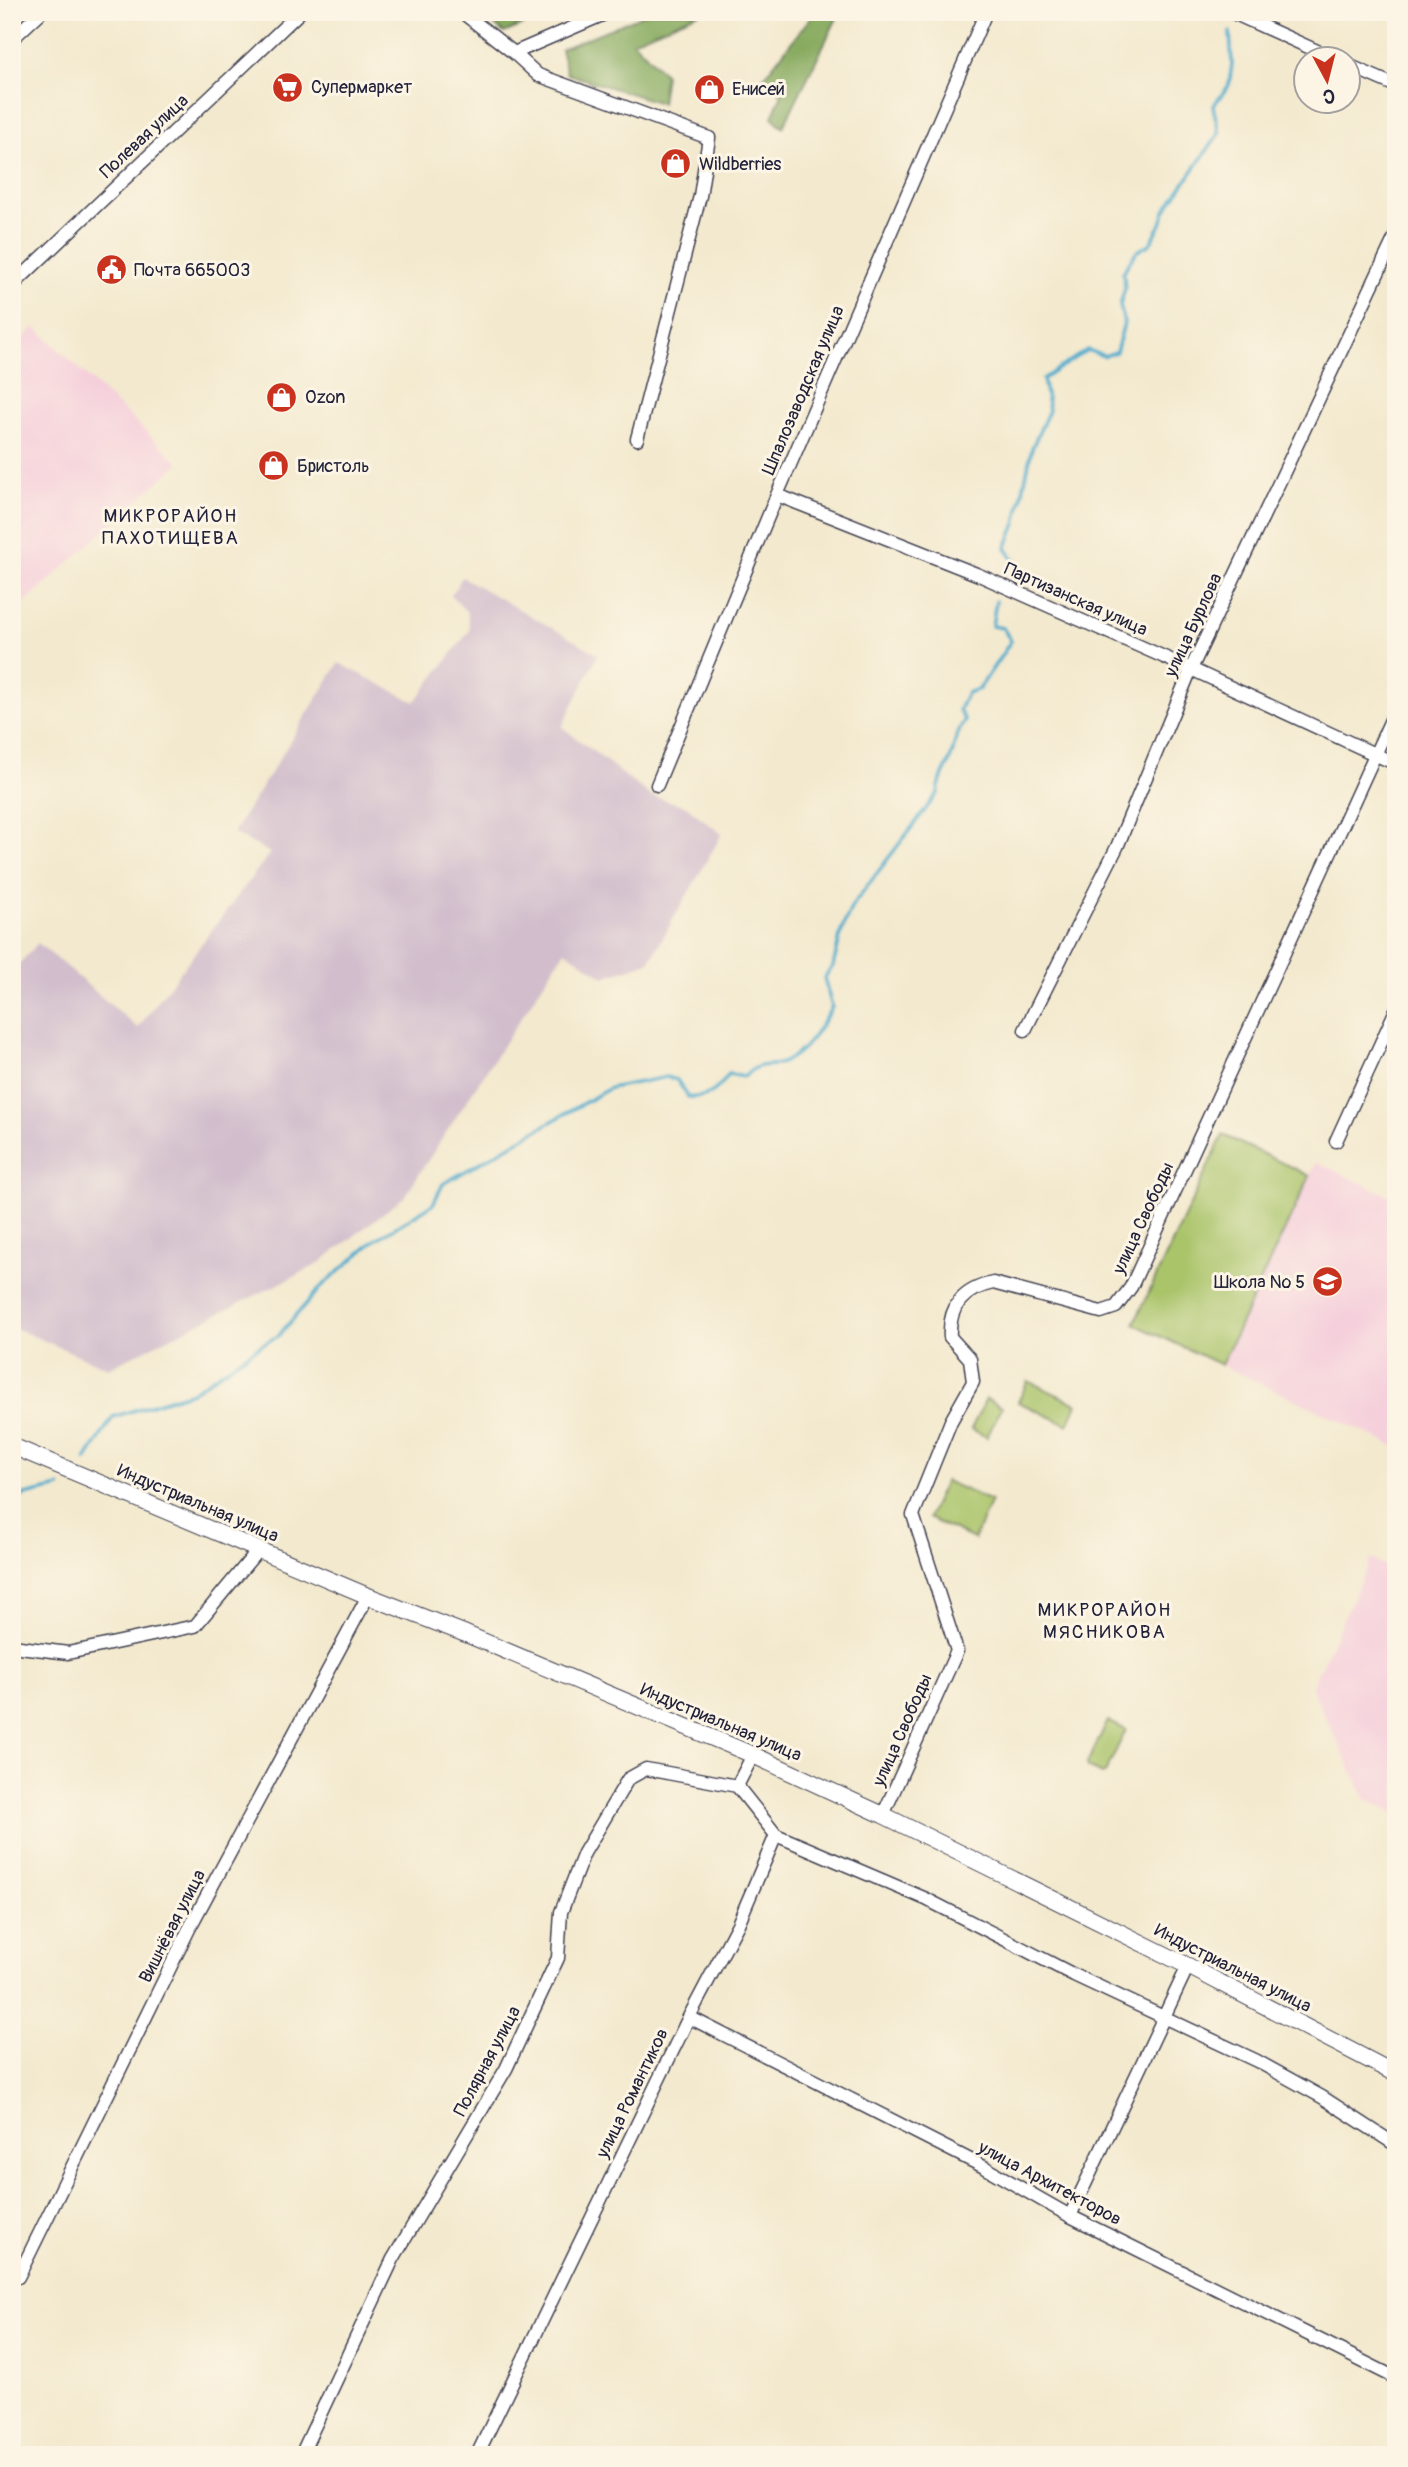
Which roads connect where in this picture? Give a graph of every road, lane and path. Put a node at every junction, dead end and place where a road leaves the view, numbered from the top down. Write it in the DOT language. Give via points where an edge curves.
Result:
graph roads {
  1 [pos="41,12"];
  2 [pos="300,12"];
  3 [pos="462,12"];
  4 [pos="609,12"];
  5 [pos="986,12"];
  6 [pos="1231,12"];
  7 [pos="12,39"];
  8 [pos="1306,46"];
  9 [pos="514,52"];
  10 [pos="1362,71"];
  11 [pos="1396,86"];
  12 [pos="1396,235"];
  13 [pos="12,286"];
  14 [pos="637,439"];
  15 [pos="776,495"];
  16 [pos="1191,669"];
  17 [pos="1396,709"];
  18 [pos="1376,754"];
  19 [pos="1396,764"];
  20 [pos="657,785"];
  21 [pos="1396,1010"];
  22 [pos="1025,1030"];
  23 [pos="1336,1141"];
  24 [pos="12,1446"];
  25 [pos="259,1549"];
  26 [pos="368,1596"];
  27 [pos="12,1646"];
  28 [pos="753,1755"];
  29 [pos="737,1786"];
  30 [pos="883,1815"];
  31 [pos="776,1835"];
  32 [pos="1188,1966"];
  33 [pos="689,2017"];
  34 [pos="1163,2017"];
  35 [pos="1396,2074"];
  36 [pos="1396,2145"];
  37 [pos="1070,2216"];
  38 [pos="18,2277"];
  39 [pos="1396,2378"];
  40 [pos="302,2453"];
  41 [pos="477,2455"];
  1 -- 7 [label="street"];
  2 -- 13 [label="street, Полевая улица"];
  3 -- 9 [label="street"];
  4 -- 9 [label="street"];
  5 -- 15 [label="street, Шпалозаводская улица"];
  6 -- 8 [label="street"];
  9 -- 14 [label="street" via="538,75 709,138 700,196"];
  10 -- 11 [label="street"];
  12 -- 16 [label="street, улица Бурлова"];
  15 -- 16 [label="street, Партизанская улица" via="979,575"];
  15 -- 20 [label="street, Шпалозаводская улица"];
  16 -- 18 [label="street, Партизанская улица"];
  16 -- 22 [label="street, улица Бурлова" via="1117,847"];
  17 -- 18 [label="street, улица Свободы"];
  18 -- 19 [label="street, Партизанская улица"];
  18 -- 30 [label="street, улица Свободы" via="1131,1287 1116,1307 1101,1312 993,1283 959,1298 951,1315 950,1336 970,1359 973,1382 951,1421 913,1515 957,1651"];
  21 -- 23 [label="street"];
  24 -- 25 [label="street, Индустриальная улица"];
  25 -- 26 [label="street, Индустриальная улица"];
  25 -- 27 [label="street" via="195,1626 68,1653"];
  26 -- 28 [label="street, Индустриальная улица"];
  26 -- 38 [label="street, Вишнёвая улица" via="189,1929"];
  28 -- 29 [label="street"];
  28 -- 30 [label="street, Индустриальная улица"];
  29 -- 31 [label="street"];
  29 -- 40 [label="street, Полярная улица" via="646,1769 628,1779 584,1853 561,1912 558,1958 511,2057 393,2259"];
  30 -- 32 [label="street, Индустриальная улица"];
  31 -- 33 [label="street, улица Романтиков" via="738,1924"];
  31 -- 34 [label="street" via="926,1899"];
  32 -- 34 [label="street"];
  32 -- 35 [label="street, Индустриальная улица"];
  33 -- 37 [label="street, улица Архитекторов" via="986,2168"];
  33 -- 41 [label="street, улица Романтиков"];
  34 -- 36 [label="street" via="1257,2061"];
  34 -- 37 [label="street"];
  37 -- 39 [label="street, улица Архитекторов"];
}
